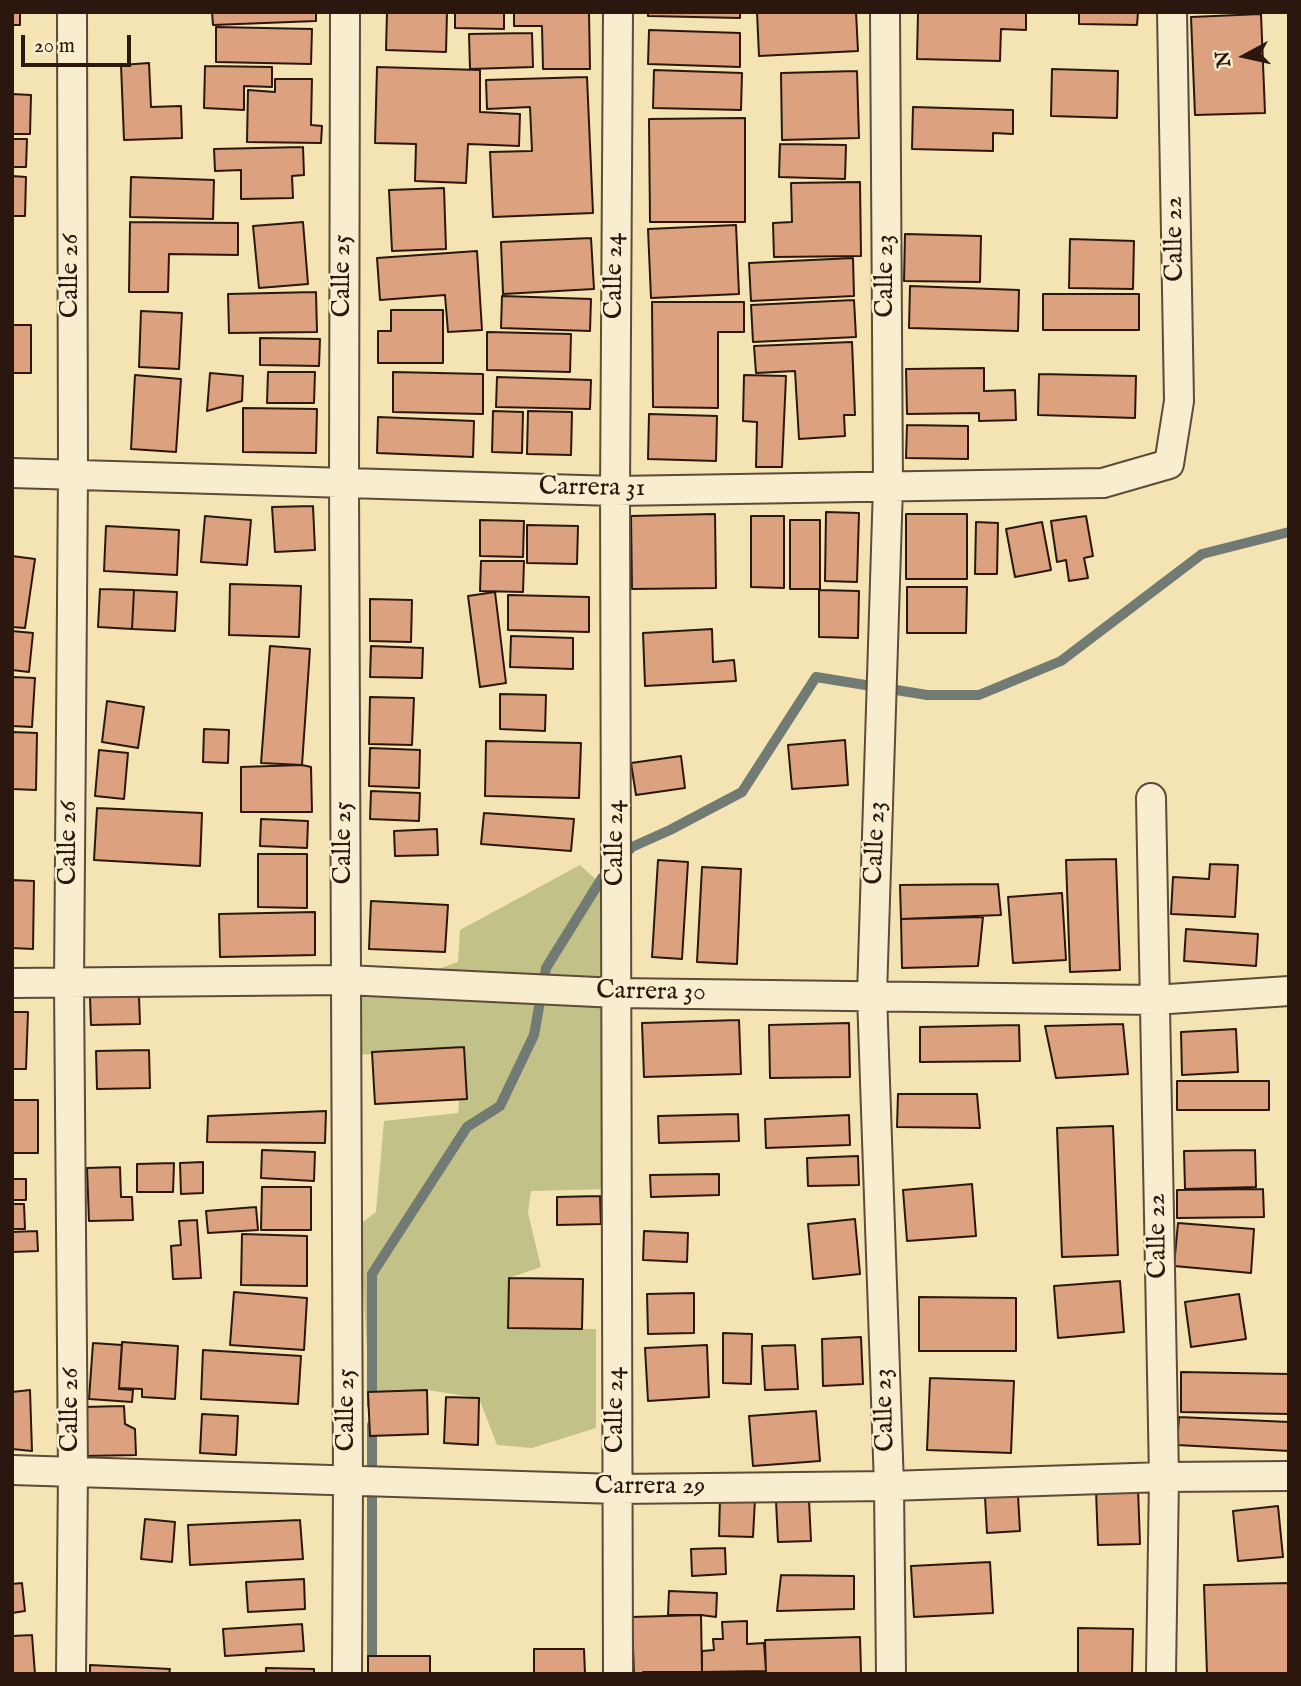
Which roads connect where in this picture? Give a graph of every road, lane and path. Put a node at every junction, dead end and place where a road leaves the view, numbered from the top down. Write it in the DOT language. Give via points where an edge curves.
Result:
graph roads {
  1 [pos="72,12"];
  2 [pos="345,12"];
  3 [pos="618,12"];
  4 [pos="885,12"];
  5 [pos="1172,12"];
  6 [pos="1169,464"];
  7 [pos="12,473"];
  8 [pos="73,474"];
  9 [pos="344,482"];
  10 [pos="888,486"];
  11 [pos="615,491"];
  12 [pos="1152,798"];
  13 [pos="346,980"];
  14 [pos="12,983"];
  15 [pos="69,984"];
  16 [pos="1289,992"];
  17 [pos="618,993"];
  18 [pos="872,995"];
  19 [pos="1154,1000"];
  20 [pos="12,1471"];
  21 [pos="73,1472"];
  22 [pos="1289,1476"];
  23 [pos="1164,1477"];
  24 [pos="348,1481"];
  25 [pos="889,1486"];
  26 [pos="617,1489"];
  27 [pos="71,1674"];
  28 [pos="347,1674"];
  29 [pos="618,1674"];
  30 [pos="891,1674"];
  31 [pos="1161,1674"];
  1 -- 8 [label="street, Calle 26"];
  2 -- 9 [label="street, Calle 25"];
  3 -- 11 [label="street, Calle 24"];
  4 -- 10 [label="street, Calle 23"];
  5 -- 6 [label="street, Calle 22" via="1179,401"];
  6 -- 10 [label="street, Carrera 31" via="1103,483"];
  7 -- 8 [label="street, Carrera 31"];
  8 -- 9 [label="street, Carrera 31"];
  8 -- 15 [label="street, Calle 26"];
  9 -- 11 [label="street, Carrera 31"];
  9 -- 13 [label="street, Calle 25"];
  10 -- 11 [label="street, Carrera 31"];
  10 -- 18 [label="street, Calle 23"];
  11 -- 17 [label="street, Calle 24"];
  12 -- 19 [label="street, Calle 22"];
  13 -- 15 [label="street, Carrera 30"];
  13 -- 17 [label="street, Carrera 30"];
  13 -- 24 [label="street, Calle 25"];
  14 -- 15 [label="street, Carrera 30"];
  15 -- 21 [label="street, Calle 26"];
  16 -- 19 [label="street, Carrera 30"];
  17 -- 18 [label="street, Carrera 30"];
  17 -- 26 [label="street, Calle 24"];
  18 -- 19 [label="street, Carrera 30"];
  18 -- 25 [label="street, Calle 23"];
  19 -- 23 [label="street, Calle 22"];
  20 -- 21 [label="street, Carrera 29"];
  21 -- 24 [label="street, Carrera 29"];
  21 -- 27 [label="street, Calle 26"];
  22 -- 23 [label="street, Carrera 29"];
  23 -- 25 [label="street, Carrera 29"];
  23 -- 31 [label="street, Calle 22"];
  24 -- 26 [label="street, Carrera 29"];
  24 -- 28 [label="street, Calle 25"];
  25 -- 26 [label="street, Carrera 29"];
  25 -- 30 [label="street, Calle 23"];
  26 -- 29 [label="street, Calle 24"];
}
